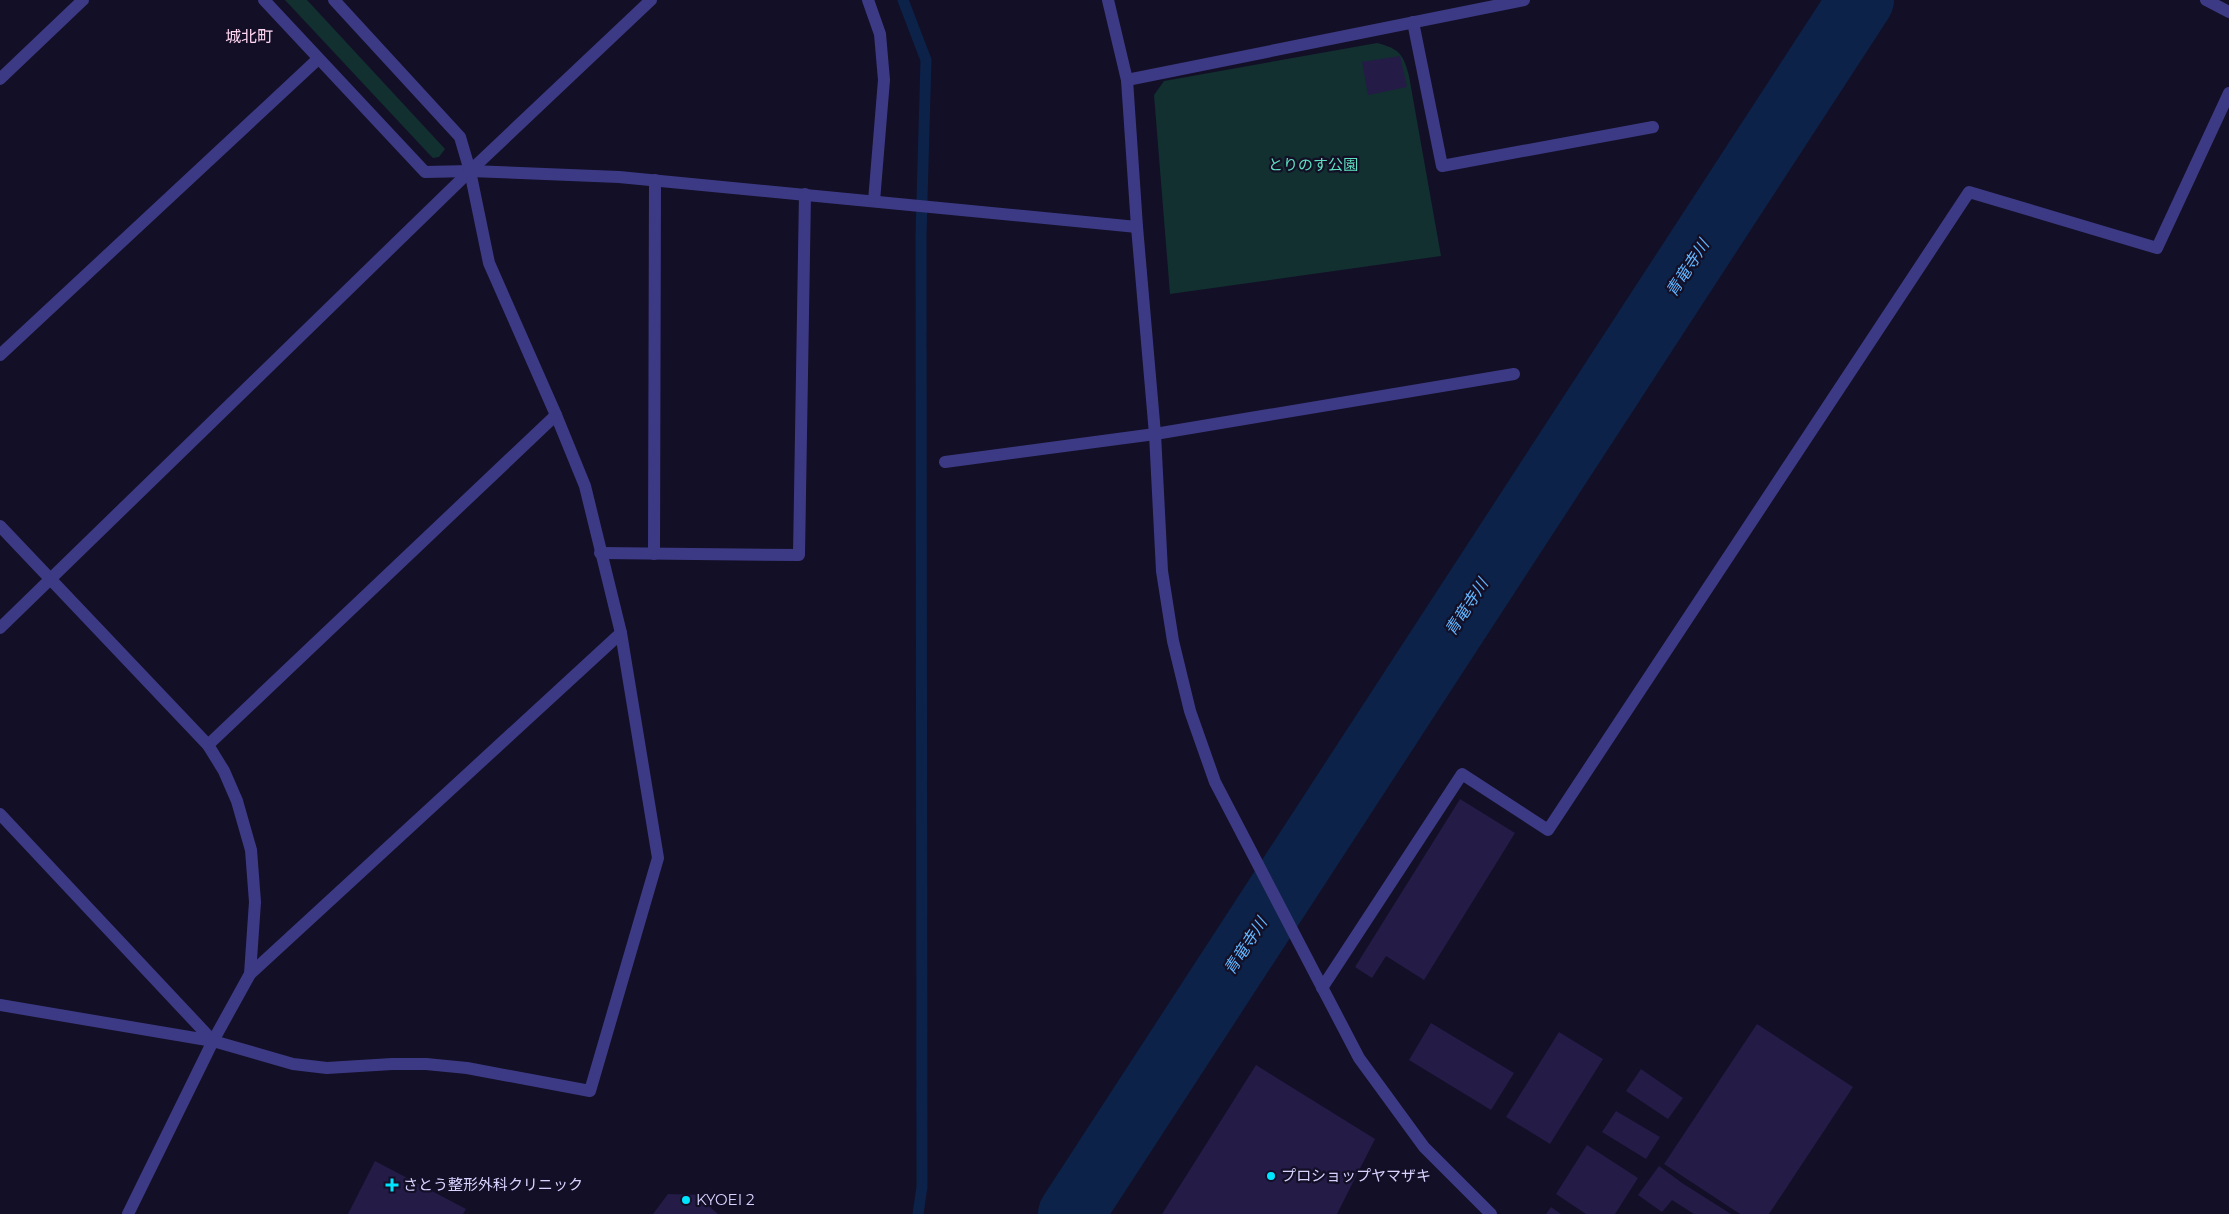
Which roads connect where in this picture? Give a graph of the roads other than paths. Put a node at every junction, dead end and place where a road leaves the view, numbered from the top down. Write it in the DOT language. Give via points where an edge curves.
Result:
graph roads {
  1 [pos="83,0"];
  2 [pos="264,0"];
  3 [pos="334,0"];
  4 [pos="651,0"];
  5 [pos="868,0"];
  6 [pos="1108,0"];
  7 [pos="1524,0"];
  8 [pos="2206,0"];
  9 [pos="2229,12"];
  10 [pos="1413,22"];
  11 [pos="318,59"];
  12 [pos="0,80"];
  13 [pos="1127,80"];
  14 [pos="2229,93"];
  15 [pos="1654,127"];
  16 [pos="470,171"];
  17 [pos="655,180"];
  18 [pos="805,194"];
  19 [pos="874,201"];
  20 [pos="1137,227"];
  21 [pos="0,355"];
  22 [pos="1514,374"];
  23 [pos="556,414"];
  24 [pos="1156,434"];
  25 [pos="945,462"];
  26 [pos="0,526"];
  27 [pos="600,553"];
  28 [pos="654,554"];
  29 [pos="50,578"];
  30 [pos="0,628"];
  31 [pos="621,633"];
  32 [pos="208,745"];
  33 [pos="0,814"];
  34 [pos="250,974"];
  35 [pos="1322,988"];
  36 [pos="0,1005"];
  37 [pos="213,1040"];
  38 [pos="128,1214"];
  39 [pos="1491,1214"];
  1 -- 12 [label="street"];
  2 -- 11 [label="street"];
  3 -- 16 [label="street" via="460,136"];
  4 -- 16 [label="street"];
  5 -- 19 [label="street" via="880,34 884,80"];
  6 -- 13 [label="street"];
  7 -- 10 [label="street"];
  8 -- 9 [label="street"];
  10 -- 13 [label="street"];
  10 -- 15 [label="street" via="1442,166"];
  11 -- 16 [label="street" via="425,172"];
  11 -- 21 [label="street"];
  13 -- 20 [label="street"];
  14 -- 35 [label="street" via="2157,248 1969,192 1548,830 1462,774"];
  16 -- 17 [label="street"];
  16 -- 23 [label="street" via="490,263"];
  16 -- 29 [label="street"];
  17 -- 18 [label="street"];
  17 -- 28 [label="street"];
  18 -- 19 [label="street"];
  18 -- 28 [label="street" via="799,555"];
  19 -- 20 [label="street"];
  20 -- 24 [label="street"];
  22 -- 24 [label="street"];
  23 -- 27 [label="street" via="585,486"];
  23 -- 32 [label="street"];
  24 -- 25 [label="street"];
  24 -- 35 [label="street" via="1162,571 1173,641 1190,711 1215,782"];
  26 -- 29 [label="street"];
  27 -- 28 [label="street"];
  27 -- 31 [label="street"];
  29 -- 30 [label="street"];
  29 -- 32 [label="street"];
  31 -- 34 [label="street"];
  31 -- 37 [label="street" via="658,858 590,1091 467,1068 426,1064 327,1068 293,1064"];
  32 -- 34 [label="street" via="224,770 237,801 251,850 255,902"];
  33 -- 37 [label="street"];
  34 -- 37 [label="street"];
  35 -- 39 [label="street" via="1359,1058 1390,1103 1424,1147"];
  36 -- 37 [label="street"];
  37 -- 38 [label="street"];
}
